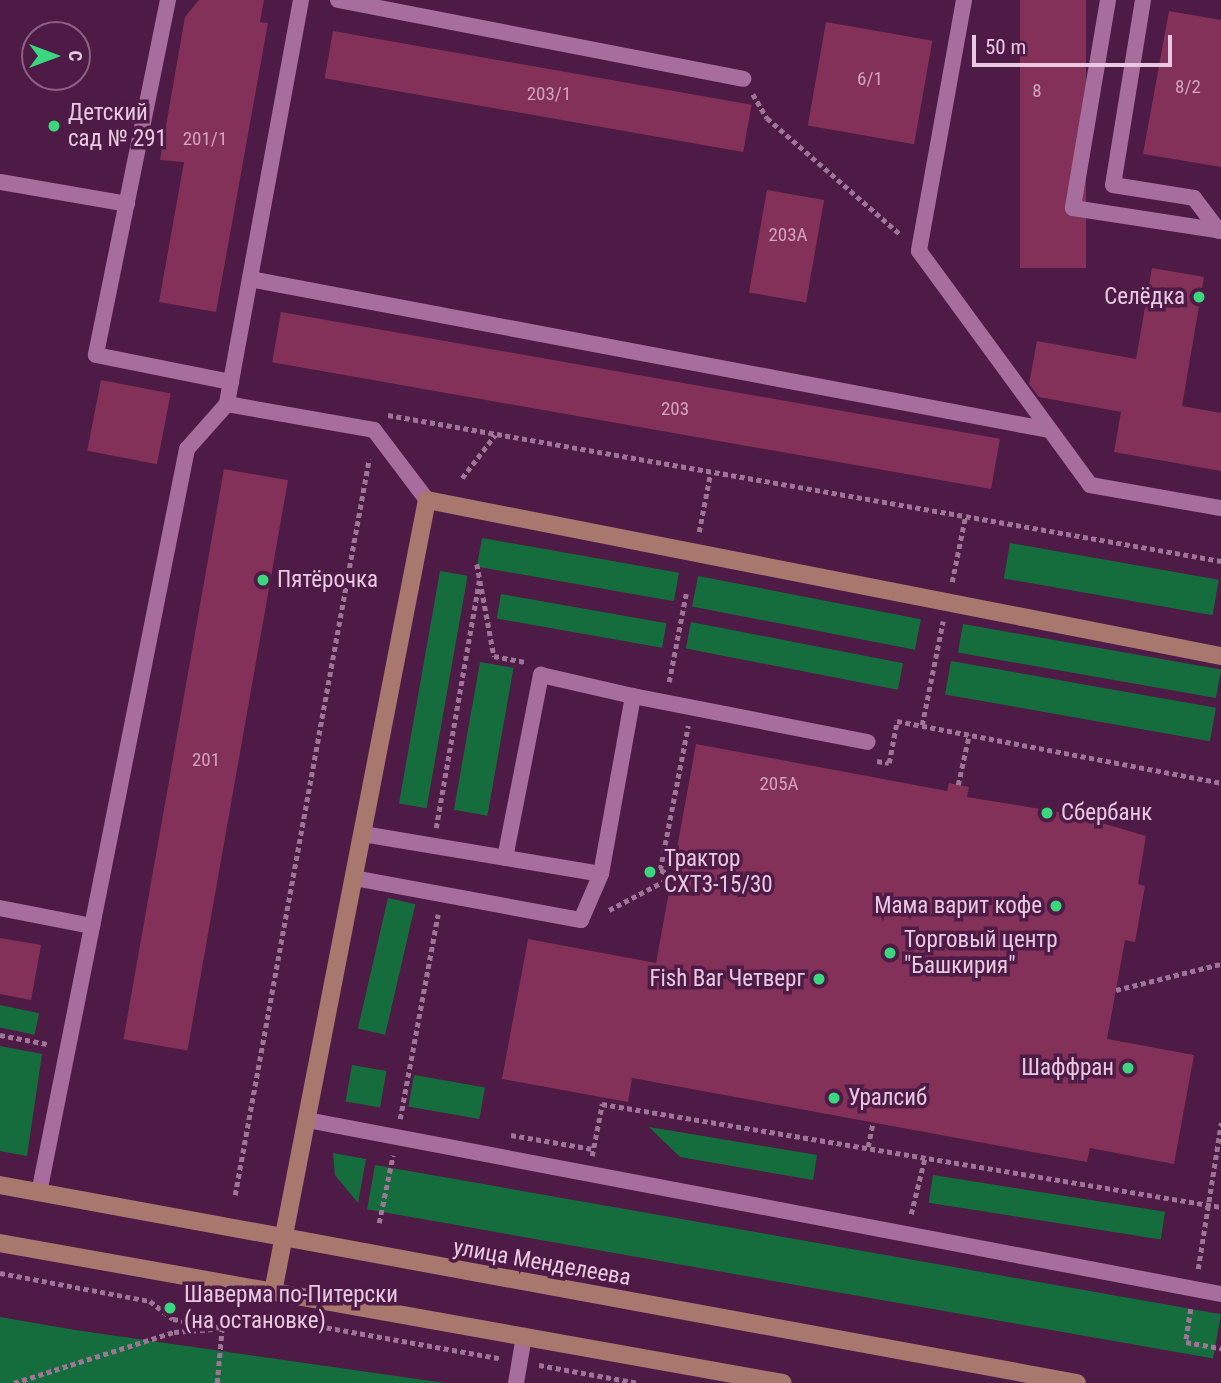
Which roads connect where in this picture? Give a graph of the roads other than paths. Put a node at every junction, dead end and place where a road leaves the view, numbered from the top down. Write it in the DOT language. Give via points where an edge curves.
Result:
graph roads {
  1 [pos="168,0"];
  2 [pos="301,0"];
  3 [pos="338,0"];
  4 [pos="964,0"];
  5 [pos="1108,0"];
  6 [pos="1143,0"];
  7 [pos="743,79"];
  8 [pos="0,181"];
  9 [pos="127,204"];
  10 [pos="1220,231"];
  11 [pos="250,279"];
  12 [pos="231,382"];
  13 [pos="227,404"];
  14 [pos="1049,430"];
  15 [pos="427,500"];
  16 [pos="1221,508"];
  17 [pos="1221,656"];
  18 [pos="633,696"];
  19 [pos="868,742"];
  20 [pos="363,834"];
  21 [pos="505,858"];
  22 [pos="601,874"];
  23 [pos="354,878"];
  24 [pos="0,908"];
  25 [pos="92,926"];
  26 [pos="307,1120"];
  27 [pos="0,1185"];
  28 [pos="39,1193"];
  29 [pos="283,1241"];
  30 [pos="0,1243"];
  31 [pos="273,1292"];
  32 [pos="1221,1294"];
  33 [pos="524,1336"];
  34 [pos="516,1383"];
  35 [pos="783,1383"];
  36 [pos="1077,1383"];
  1 -- 9 [label="lane"];
  2 -- 11 [label="lane"];
  3 -- 7 [label="lane"];
  4 -- 14 [label="lane" via="919,251"];
  5 -- 10 [label="lane" via="1073,208"];
  6 -- 10 [label="lane" via="1113,185 1194,198"];
  8 -- 9 [label="lane"];
  9 -- 12 [label="lane" via="96,355"];
  11 -- 12 [label="lane"];
  11 -- 14 [label="lane"];
  12 -- 13 [label="lane"];
  13 -- 15 [label="lane" via="374,430"];
  13 -- 25 [label="lane" via="187,449"];
  14 -- 16 [label="lane" via="1090,485"];
  15 -- 17 [label="main road"];
  15 -- 20 [label="main road"];
  18 -- 19 [label="lane"];
  18 -- 21 [label="lane" via="541,676"];
  18 -- 22 [label="lane"];
  20 -- 21 [label="lane"];
  20 -- 23 [label="main road"];
  21 -- 22 [label="lane"];
  22 -- 23 [label="lane" via="581,919"];
  23 -- 26 [label="main road"];
  24 -- 25 [label="lane"];
  25 -- 28 [label="lane"];
  26 -- 29 [label="main road"];
  26 -- 32 [label="lane"];
  27 -- 28 [label="main road, улица Менделеева"];
  28 -- 29 [label="main road, улица Менделеева"];
  29 -- 31 [label="main road"];
  29 -- 36 [label="main road, улица Менделеева"];
  30 -- 31 [label="main road"];
  31 -- 33 [label="main road"];
  33 -- 34 [label="lane"];
  33 -- 35 [label="main road"];
}
